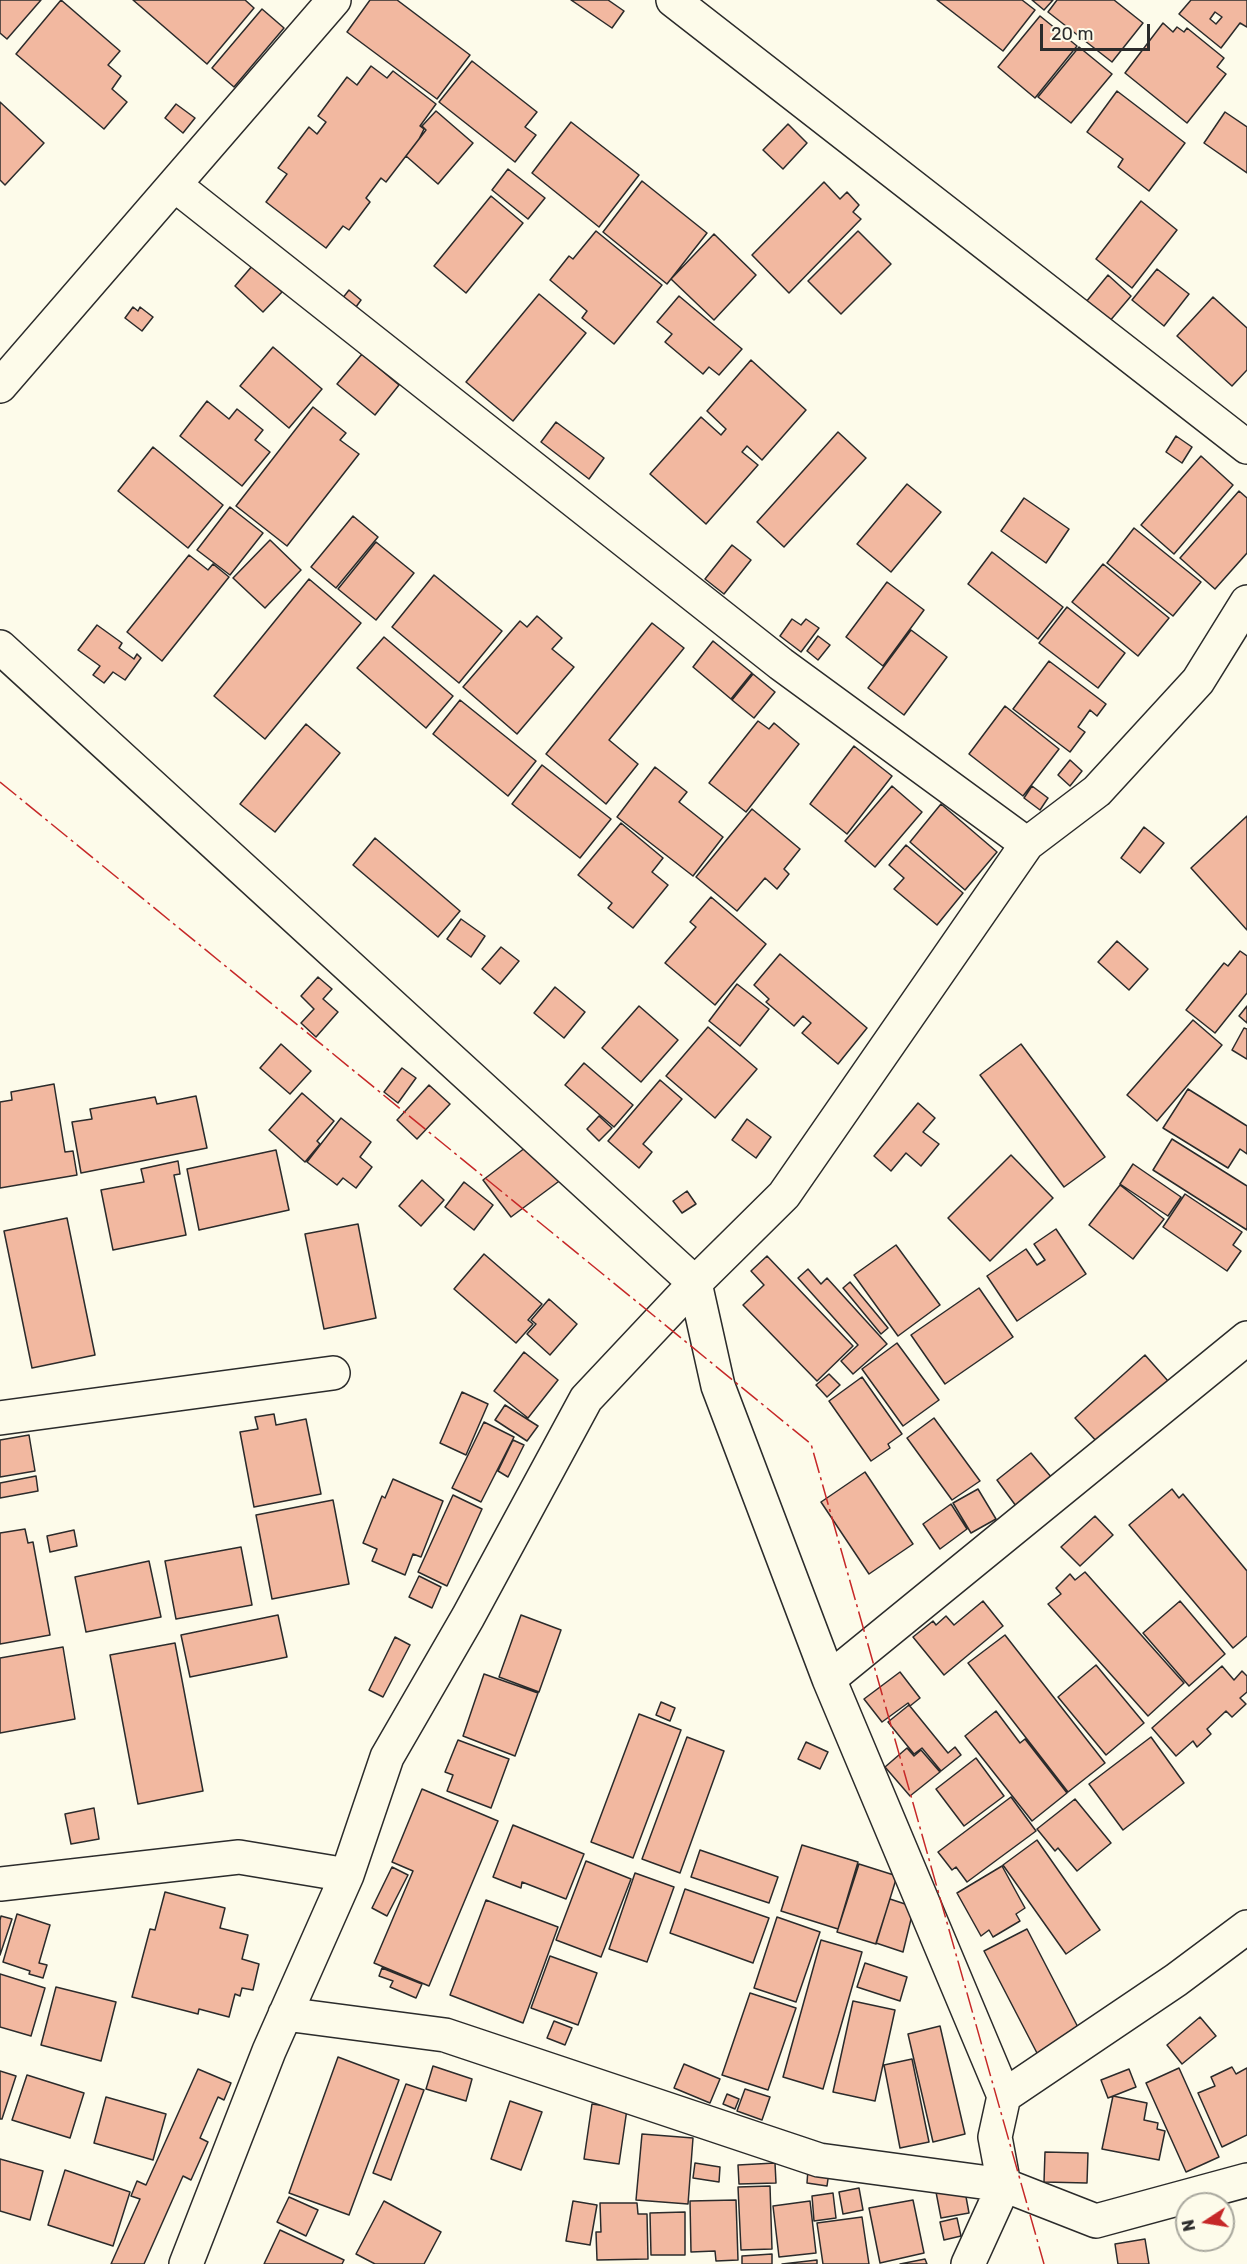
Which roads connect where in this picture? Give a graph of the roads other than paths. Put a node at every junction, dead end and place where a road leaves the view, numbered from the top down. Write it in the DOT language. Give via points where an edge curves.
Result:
graph roads {
  1 [pos="334,0"];
  2 [pos="673,0"];
  3 [pos="176,186"];
  4 [pos="0,386"];
  5 [pos="1247,447"];
  6 [pos="1247,602"];
  7 [pos="0,647"];
  8 [pos="1027,844"];
  9 [pos="695,1282"];
  10 [pos="1247,1338"];
  11 [pos="333,1373"];
  12 [pos="0,1418"];
  13 [pos="829,1679"];
  14 [pos="347,1875"];
  15 [pos="0,1884"];
  16 [pos="1247,1927"];
  17 [pos="285,2014"];
  18 [pos="1004,2096"];
  19 [pos="1247,2180"];
  20 [pos="1004,2185"];
  21 [pos="186,2264"];
  22 [pos="968,2264"];
  1 -- 3 [label="street"];
  2 -- 5 [label="street"];
  3 -- 4 [label="street"];
  3 -- 8 [label="street" via="781,664"];
  6 -- 8 [label="street" via="1198,681 1097,791"];
  7 -- 9 [label="street"];
  8 -- 9 [label="street" via="784,1195"];
  9 -- 13 [label="street" via="718,1386"];
  9 -- 14 [label="street" via="586,1399 387,1757"];
  10 -- 13 [label="street"];
  11 -- 12 [label="street"];
  13 -- 18 [label="street"];
  14 -- 15 [label="street" via="239,1857"];
  14 -- 17 [label="street"];
  16 -- 18 [label="street"];
  17 -- 20 [label="street" via="445,2035 819,2160"];
  17 -- 21 [label="street"];
  18 -- 20 [label="street" via="995,2137"];
  19 -- 20 [label="street" via="1096,2221"];
  20 -- 22 [label="street"];
}
